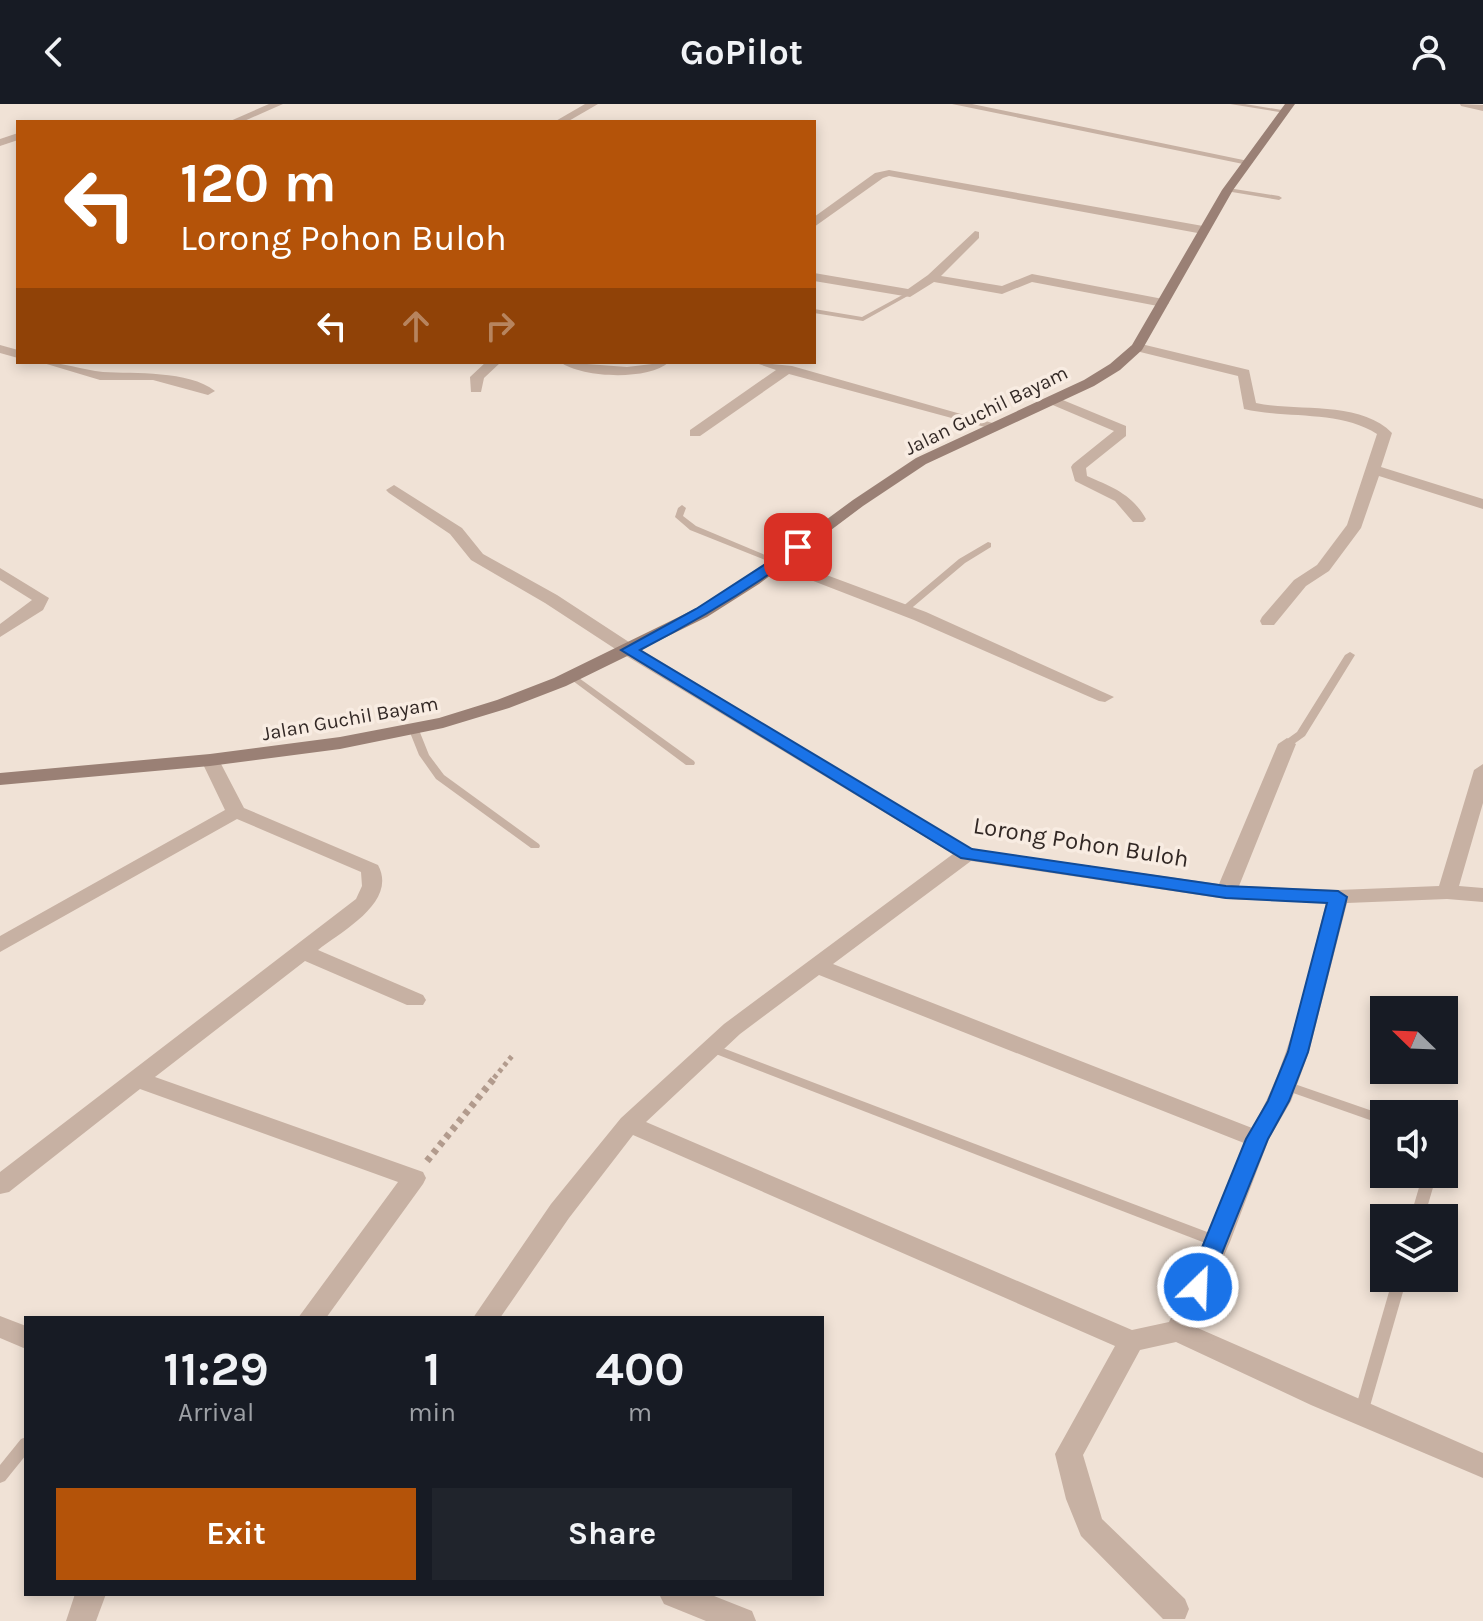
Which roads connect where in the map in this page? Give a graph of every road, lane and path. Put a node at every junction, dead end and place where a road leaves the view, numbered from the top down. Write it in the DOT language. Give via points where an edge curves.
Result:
graph roads {
  1 [pos="278,104"];
  2 [pos="593,104"];
  3 [pos="957,104"];
  4 [pos="1034,104"];
  5 [pos="1233,104"];
  6 [pos="1465,104"];
  7 [pos="1287,108"];
  8 [pos="1483,108"];
  9 [pos="1017,118"];
  10 [pos="238,120"];
  11 [pos="563,120"];
  12 [pos="1248,162"];
  13 [pos="1228,190"];
  14 [pos="1279,198"];
  15 [pos="816,222"];
  16 [pos="1203,230"];
  17 [pos="975,235"];
  18 [pos="816,277"];
  19 [pos="932,278"];
  20 [pos="910,293"];
  21 [pos="1163,303"];
  22 [pos="816,311"];
  23 [pos="1137,347"];
  24 [pos="55,364"];
  25 [pos="492,364"];
  26 [pos="578,364"];
  27 [pos="658,364"];
  28 [pos="768,364"];
  29 [pos="787,369"];
  30 [pos="476,389"];
  31 [pos="208,391"];
  32 [pos="1053,400"];
  33 [pos="996,426"];
  34 [pos="695,433"];
  35 [pos="1376,470"];
  36 [pos="394,490"];
  37 [pos="1483,504"];
  38 [pos="682,508"];
  39 [pos="1138,519"];
  40 [pos="988,545"];
  41 [pos="778,562"];
  42 [pos="0,573"];
  43 [pos="904,610"];
  44 [pos="1268,621"];
  45 [pos="0,632"];
  46 [pos="629,650"];
  47 [pos="1350,655"];
  48 [pos="572,676"];
  49 [pos="1105,697"];
  50 [pos="414,730"];
  51 [pos="1287,744"];
  52 [pos="210,760"];
  53 [pos="690,763"];
  54 [pos="1483,770"];
  55 [pos="0,779"];
  56 [pos="236,812"];
  57 [pos="535,846"];
  58 [pos="967,854"];
  59 [pos="1226,892"];
  60 [pos="1447,892"];
  61 [pos="1483,895"];
  62 [pos="1338,897"];
  63 [pos="0,945"];
  64 [pos="304,952"];
  65 [pos="817,966"];
  66 [pos="415,1000"];
  67 [pos="712,1048"];
  68 [pos="512,1056"];
  69 [pos="139,1080"];
  70 [pos="1283,1085"];
  71 [pos="1370,1115"];
  72 [pos="629,1124"];
  73 [pos="1257,1139"];
  74 [pos="414,1178"];
  75 [pos="0,1185"];
  76 [pos="1218,1242"];
  77 [pos="1396,1292"];
  78 [pos="312,1316"];
  79 [pos="487,1316"];
  80 [pos="0,1327"];
  81 [pos="1178,1331"];
  82 [pos="24,1337"];
  83 [pos="1131,1341"];
  84 [pos="1360,1413"];
  85 [pos="24,1446"];
  86 [pos="1483,1466"];
  87 [pos="0,1476"];
  88 [pos="90,1596"];
  89 [pos="679,1596"];
  90 [pos="1174,1609"];
  91 [pos="81,1621"];
  92 [pos="741,1621"];
  1 -- 10 [label="street"];
  2 -- 11 [label="street"];
  3 -- 9 [label="street"];
  4 -- 9 [label="street"];
  5 -- 7 [label="lane"];
  6 -- 8 [label="street"];
  7 -- 12 [label="main road, Jalan Guchil Bayam"];
  9 -- 12 [label="street"];
  12 -- 13 [label="main road, Jalan Guchil Bayam"];
  13 -- 14 [label="lane"];
  13 -- 16 [label="main road, Jalan Guchil Bayam"];
  15 -- 16 [label="street" via="889,173"];
  16 -- 21 [label="main road, Jalan Guchil Bayam"];
  17 -- 19 [label="street"];
  18 -- 20 [label="street"];
  19 -- 20 [label="street"];
  19 -- 21 [label="street" via="1002,290 1032,278"];
  20 -- 22 [label="lane" via="863,319"];
  21 -- 23 [label="main road, Jalan Guchil Bayam"];
  23 -- 32 [label="main road, Jalan Guchil Bayam" via="1115,367"];
  23 -- 35 [label="street" via="1244,373 1249,406 1378,427 1385,433"];
  24 -- 31 [label="street" via="100,376 153,376"];
  25 -- 30 [label="street" via="477,377"];
  26 -- 27 [label="street" via="628,373"];
  28 -- 29 [label="street"];
  29 -- 33 [label="street"];
  29 -- 34 [label="street"];
  32 -- 33 [label="main road, Jalan Guchil Bayam"];
  32 -- 39 [label="street" via="1121,429 1078,467 1078,474 1122,497"];
  33 -- 41 [label="main road, Jalan Guchil Bayam" via="921,461"];
  35 -- 37 [label="street"];
  35 -- 44 [label="street" via="1355,525 1323,568 1300,583"];
  36 -- 46 [label="street, Lorong Pohon Buloh" via="456,531 477,557"];
  38 -- 41 [label="lane" via="679,517 693,528"];
  40 -- 43 [label="lane"];
  41 -- 43 [label="street"];
  41 -- 46 [label="main road, Jalan Guchil Bayam" via="701,613"];
  42 -- 45 [label="street" via="41,598"];
  43 -- 49 [label="street"];
  46 -- 48 [label="main road, Jalan Guchil Bayam"];
  46 -- 58 [label="street, Lorong Pohon Buloh"];
  47 -- 51 [label="lane" via="1301,734"];
  48 -- 50 [label="main road, Jalan Guchil Bayam" via="503,704"];
  48 -- 53 [label="lane"];
  50 -- 52 [label="main road, Jalan Guchil Bayam"];
  50 -- 57 [label="lane" via="440,777"];
  51 -- 59 [label="street"];
  52 -- 55 [label="main road, Jalan Guchil Bayam"];
  52 -- 56 [label="street"];
  54 -- 60 [label="street"];
  56 -- 63 [label="street"];
  56 -- 64 [label="street" via="371,869 365,903"];
  58 -- 59 [label="street, Lorong Pohon Buloh"];
  58 -- 65 [label="street"];
  59 -- 62 [label="street, Lorong Pohon Buloh"];
  60 -- 61 [label="street, Lorong Pohon Buloh"];
  60 -- 62 [label="street, Lorong Pohon Buloh"];
  62 -- 70 [label="street" via="1298,1052"];
  64 -- 66 [label="street"];
  64 -- 69 [label="street"];
  65 -- 67 [label="street"];
  65 -- 73 [label="street"];
  67 -- 72 [label="street"];
  67 -- 76 [label="lane"];
  68 -- 74 [label="path"];
  69 -- 74 [label="street"];
  69 -- 75 [label="street"];
  70 -- 71 [label="lane"];
  70 -- 73 [label="street"];
  72 -- 79 [label="street"];
  72 -- 83 [label="street"];
  73 -- 76 [label="street"];
  74 -- 78 [label="street"];
  76 -- 81 [label="street"];
  77 -- 84 [label="lane"];
  80 -- 82 [label="street"];
  81 -- 83 [label="street"];
  81 -- 84 [label="street"];
  83 -- 90 [label="street" via="1069,1454 1091,1527"];
  84 -- 86 [label="street"];
  85 -- 87 [label="lane"];
  88 -- 91 [label="street"];
  89 -- 92 [label="street"];
}
